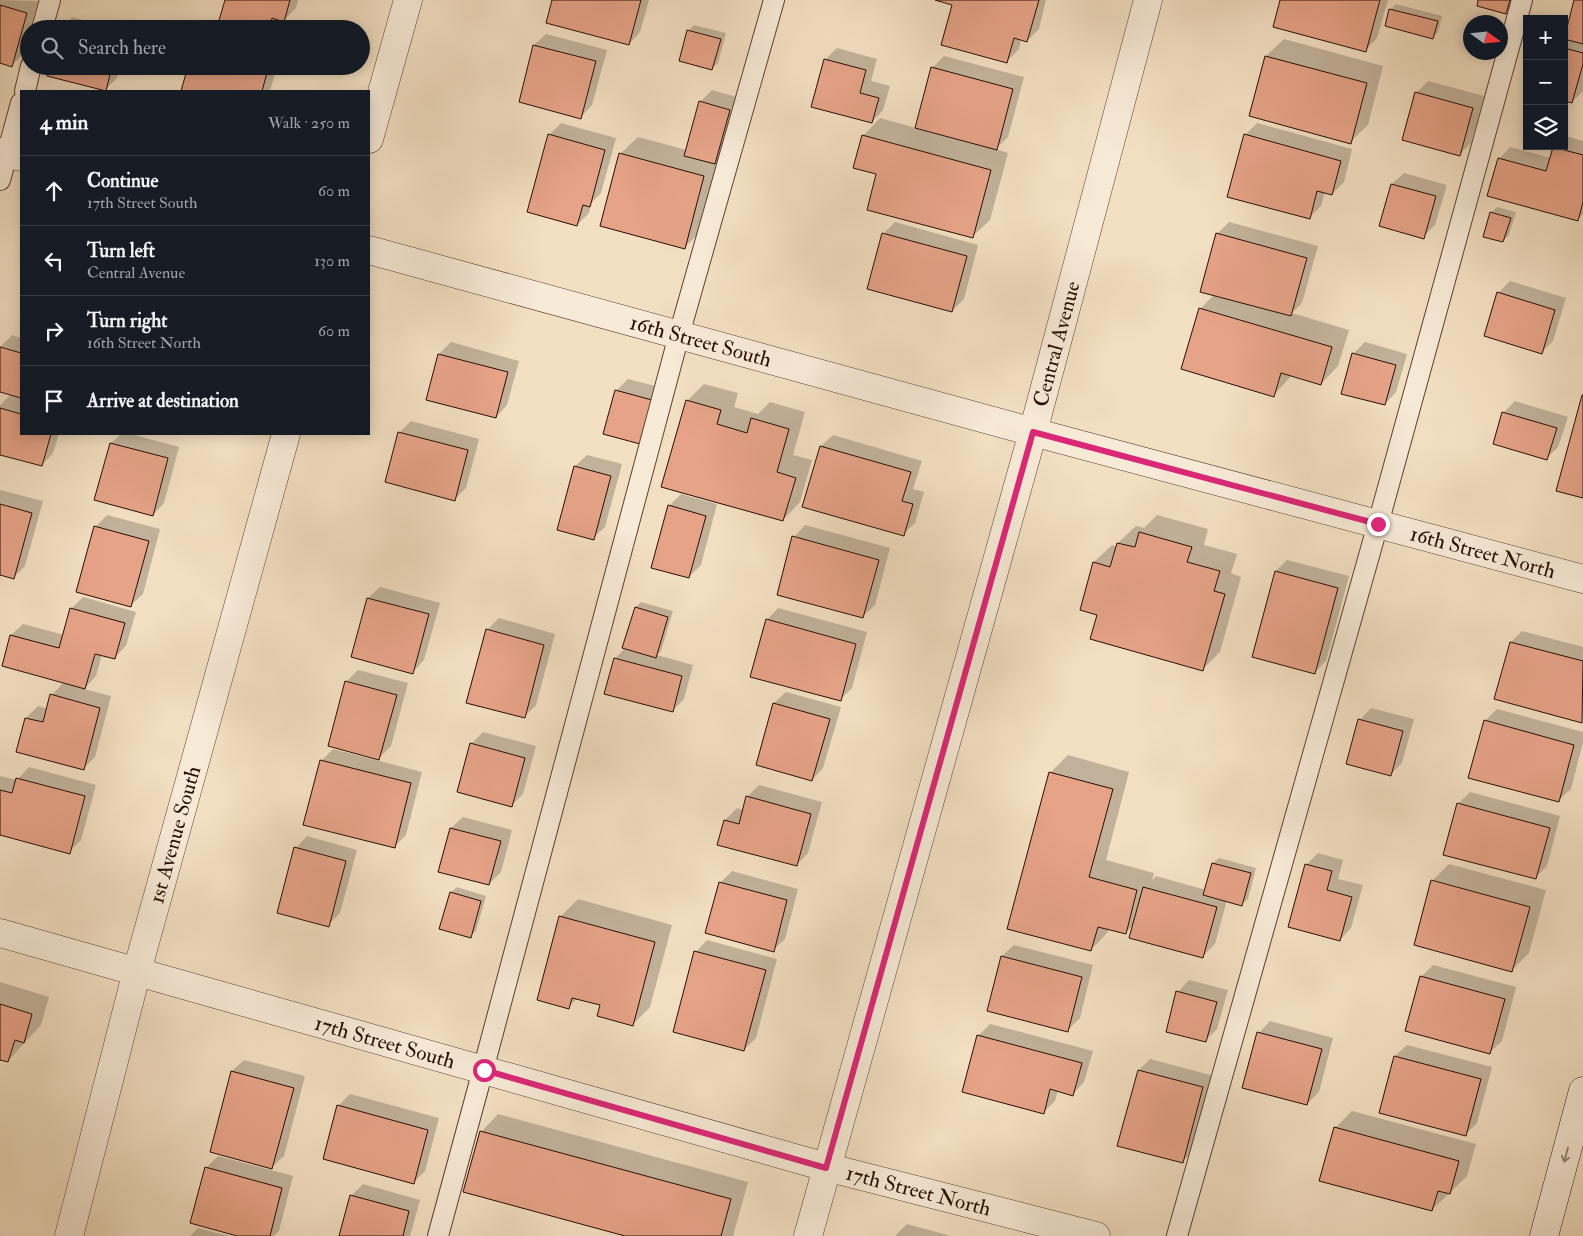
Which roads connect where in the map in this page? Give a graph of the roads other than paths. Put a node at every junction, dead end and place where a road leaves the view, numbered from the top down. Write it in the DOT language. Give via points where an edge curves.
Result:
graph roads {
  1 [pos="50,0"];
  2 [pos="408,0"];
  3 [pos="774,0"];
  4 [pos="1148,0"];
  5 [pos="1522,0"];
  6 [pos="44,20"];
  7 [pos="29,75"];
  8 [pos="25,90"];
  9 [pos="20,109"];
  10 [pos="370,135"];
  11 [pos="10,154"];
  12 [pos="0,180"];
  13 [pos="370,250"];
  14 [pos="679,335"];
  15 [pos="1033,432"];
  16 [pos="286,435"];
  17 [pos="1378,524"];
  18 [pos="1583,579"];
  19 [pos="0,933"];
  20 [pos="137,971"];
  21 [pos="484,1070"];
  22 [pos="1583,1091"];
  23 [pos="826,1168"];
  24 [pos="69,1236"];
  25 [pos="438,1236"];
  26 [pos="808,1236"];
  27 [pos="1096,1236"];
  28 [pos="1177,1236"];
  29 [pos="1544,1236"];
  1 -- 6 [label="lane"];
  2 -- 10 [label="street"];
  3 -- 14 [label="lane"];
  4 -- 15 [label="street, Central Avenue"];
  5 -- 17 [label="lane"];
  7 -- 8 [label="lane"];
  9 -- 11 [label="lane"];
  11 -- 12 [label="lane"];
  13 -- 14 [label="street, 16th Street South"];
  14 -- 15 [label="street, 16th Street South"];
  14 -- 21 [label="lane"];
  15 -- 17 [label="street, 16th Street North"];
  15 -- 23 [label="street, Central Avenue"];
  16 -- 20 [label="street, 1st Avenue South"];
  17 -- 18 [label="street, 16th Street North"];
  17 -- 28 [label="lane"];
  19 -- 20 [label="street, 17th Street South"];
  20 -- 21 [label="street, 17th Street South"];
  20 -- 24 [label="street, 1st Avenue South"];
  21 -- 23 [label="street, 17th Street South"];
  21 -- 25 [label="lane"];
  22 -- 29 [label="street, one-way"];
  23 -- 26 [label="street, Central Avenue"];
  23 -- 27 [label="street, 17th Street North"];
}
